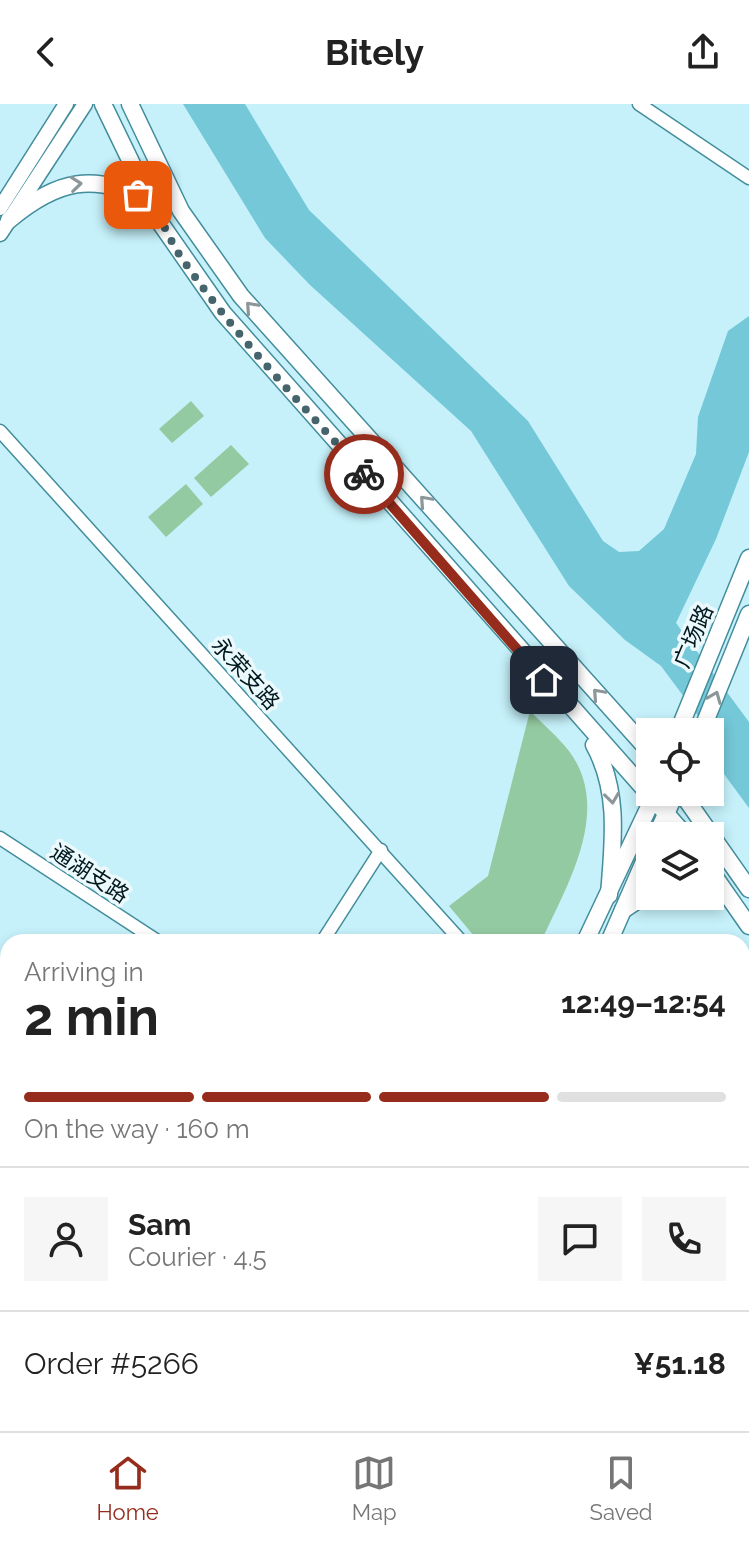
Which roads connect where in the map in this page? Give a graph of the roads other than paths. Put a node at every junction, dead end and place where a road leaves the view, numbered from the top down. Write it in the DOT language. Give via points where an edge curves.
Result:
graph roads {
  1 [pos="66,104"];
  2 [pos="85,104"];
  3 [pos="103,104"];
  4 [pos="130,104"];
  5 [pos="639,104"];
  6 [pos="749,178"];
  7 [pos="151,202"];
  8 [pos="3,221"];
  9 [pos="0,431"];
  10 [pos="749,558"];
  11 [pos="749,614"];
  12 [pos="683,718"];
  13 [pos="707,718"];
  14 [pos="584,726"];
  15 [pos="636,736"];
  16 [pos="636,778"];
  17 [pos="649,806"];
  18 [pos="660,806"];
  19 [pos="671,806"];
  20 [pos="689,806"];
  21 [pos="666,815"];
  22 [pos="663,822"];
  23 [pos="673,822"];
  24 [pos="0,838"];
  25 [pos="381,850"];
  26 [pos="636,880"];
  27 [pos="749,889"];
  28 [pos="724,890"];
  29 [pos="609,895"];
  30 [pos="724,897"];
  31 [pos="730,899"];
  32 [pos="636,901"];
  33 [pos="623,910"];
  34 [pos="749,926"];
  35 [pos="147,934"];
  36 [pos="327,934"];
  37 [pos="455,934"];
  38 [pos="589,934"];
  39 [pos="612,934"];
  1 -- 8 [label="main road"];
  2 -- 8 [label="main road"];
  3 -- 7 [label="main road"];
  15 -- 4 [label="main road, one-way" via="241,296 198,241"];
  5 -- 6 [label="street"];
  8 -- 7 [label="main road, one-way" via="71,184 112,186"];
  7 -- 14 [label="main road" via="179,253 223,313"];
  9 -- 25 [label="street, 永荣支路"];
  10 -- 12 [label="main road, 广场路"];
  13 -- 11 [label="main road, 广场路, one-way"];
  14 -- 16 [label="main road"];
  14 -- 29 [label="main road, one-way" via="611,786"];
  17 -- 29 [label="main road"];
  18 -- 21 [label="main road"];
  19 -- 21 [label="main road"];
  20 -- 27 [label="main road"];
  21 -- 22 [label="main road"];
  21 -- 23 [label="main road"];
  24 -- 35 [label="street, 通湖支路"];
  25 -- 36 [label="street"];
  25 -- 37 [label="street, 永荣支路"];
  26 -- 33 [label="main road"];
  28 -- 31 [label="main road"];
  29 -- 38 [label="main road"];
  30 -- 31 [label="main road"];
  31 -- 34 [label="main road"];
  32 -- 33 [label="main road"];
  33 -- 39 [label="main road"];
}
